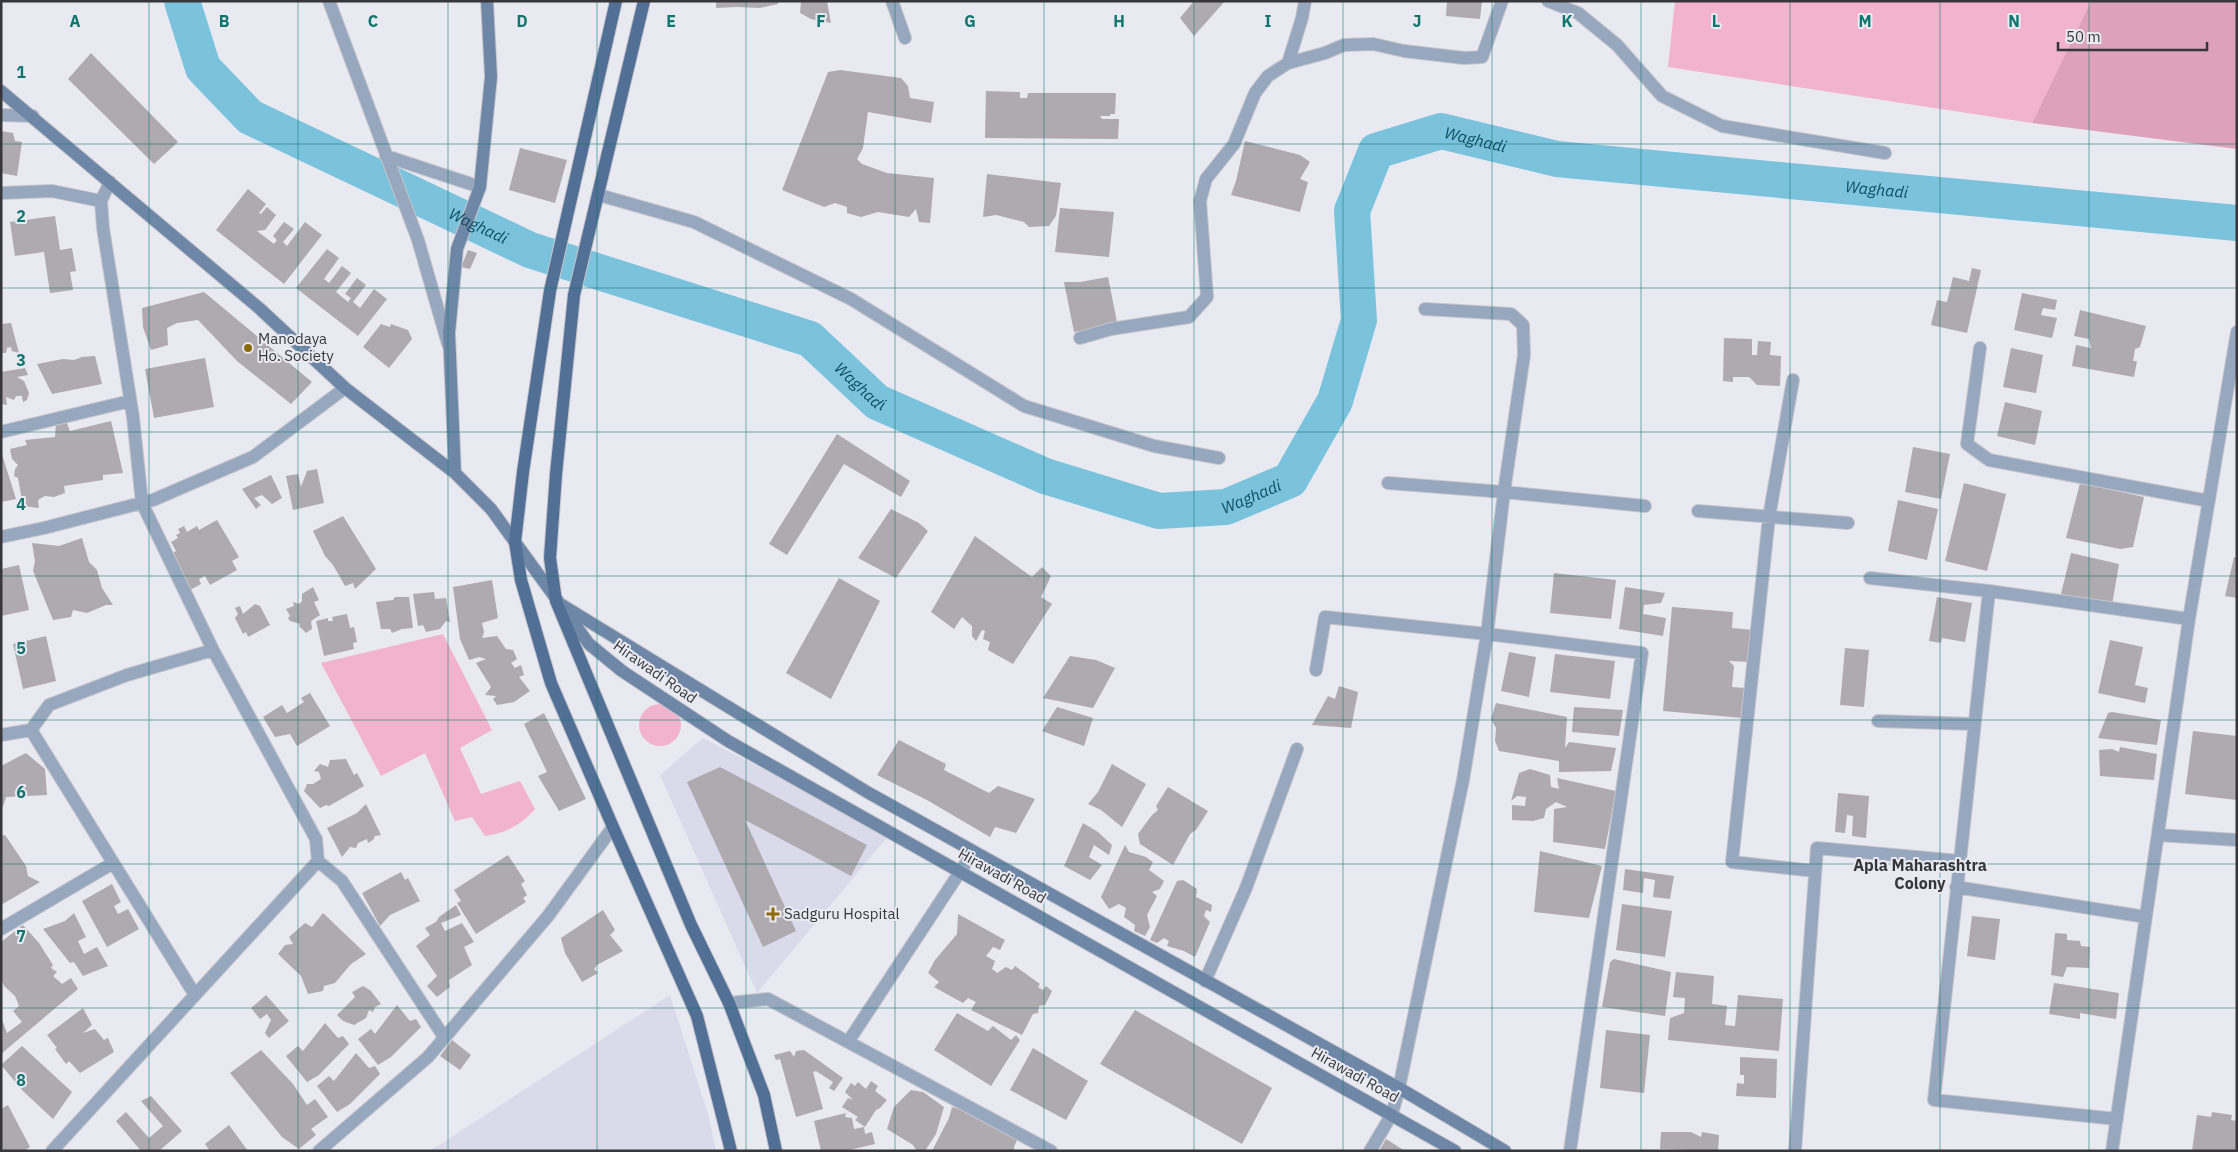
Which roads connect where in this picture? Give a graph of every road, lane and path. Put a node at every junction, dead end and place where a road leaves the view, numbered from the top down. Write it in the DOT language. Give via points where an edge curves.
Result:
graph roads {
  1 [pos="330,1"];
  2 [pos="486,1"];
  3 [pos="616,1"];
  4 [pos="644,1"];
  5 [pos="892,1"];
  6 [pos="1305,1"];
  7 [pos="1502,1"];
  8 [pos="1548,1"];
  9 [pos="905,38"];
  10 [pos="1288,62"];
  11 [pos="1,91"];
  12 [pos="1,114"];
  13 [pos="33,116"];
  14 [pos="1884,153"];
  15 [pos="386,156"];
  16 [pos="110,182"];
  17 [pos="480,187"];
  18 [pos="1,193"];
  19 [pos="599,196"];
  20 [pos="102,201"];
  21 [pos="1425,309"];
  22 [pos="2237,332"];
  23 [pos="1080,338"];
  24 [pos="1980,348"];
  25 [pos="450,352"];
  26 [pos="1793,380"];
  27 [pos="345,388"];
  28 [pos="130,401"];
  29 [pos="1,432"];
  30 [pos="1219,458"];
  31 [pos="455,473"];
  32 [pos="1388,484"];
  33 [pos="1504,492"];
  34 [pos="2209,501"];
  35 [pos="142,503"];
  36 [pos="1645,506"];
  37 [pos="1698,511"];
  38 [pos="1769,517"];
  39 [pos="1848,523"];
  40 [pos="1,537"];
  41 [pos="515,542"];
  42 [pos="1870,578"];
  43 [pos="1989,591"];
  44 [pos="556,601"];
  45 [pos="2189,619"];
  46 [pos="1486,634"];
  47 [pos="213,650"];
  48 [pos="1316,670"];
  49 [pos="1878,721"];
  50 [pos="1974,724"];
  51 [pos="31,730"];
  52 [pos="1,735"];
  53 [pos="1297,748"];
  54 [pos="612,827"];
  55 [pos="2158,835"];
  56 [pos="2237,840"];
  57 [pos="973,852"];
  58 [pos="318,860"];
  59 [pos="1960,861"];
  60 [pos="113,863"];
  61 [pos="1815,871"];
  62 [pos="962,872"];
  63 [pos="1956,886"];
  64 [pos="2146,917"];
  65 [pos="1,929"];
  66 [pos="1205,981"];
  67 [pos="195,995"];
  68 [pos="729,1003"];
  69 [pos="444,1037"];
  70 [pos="848,1042"];
  71 [pos="1398,1088"];
  72 [pos="1392,1114"];
  73 [pos="2117,1119"];
  74 [pos="1044,1149"];
  75 [pos="52,1151"];
  76 [pos="320,1151"];
  77 [pos="731,1151"];
  78 [pos="776,1151"];
  79 [pos="1370,1151"];
  80 [pos="1455,1151"];
  81 [pos="1505,1151"];
  82 [pos="1570,1151"];
  83 [pos="1795,1151"];
  84 [pos="2112,1151"];
  1 -- 15 [label="street"];
  2 -- 17 [label="street" via="491,77"];
  3 -- 41 [label="main road" via="550,291"];
  4 -- 19 [label="main road"];
  5 -- 9 [label="street"];
  6 -- 10 [label="street"];
  7 -- 10 [label="street" via="1482,58 1360,44 1344,45"];
  8 -- 14 [label="street" via="1578,13 1617,44 1662,96 1722,126"];
  10 -- 23 [label="street" via="1268,76 1255,93 1234,144 1206,179 1200,201 1207,297 1188,317 1112,329"];
  11 -- 13 [label="street, Hirawadi Road"];
  12 -- 13 [label="street"];
  13 -- 16 [label="street, Hirawadi Road"];
  15 -- 17 [label="street"];
  15 -- 25 [label="street" via="418,240"];
  16 -- 20 [label="street"];
  16 -- 27 [label="street, Hirawadi Road" via="259,308"];
  17 -- 25 [label="street" via="457,249"];
  18 -- 20 [label="street" via="52,191"];
  19 -- 30 [label="street" via="694,222 851,299 1024,406 1154,446"];
  19 -- 44 [label="main road" via="574,295 550,558"];
  20 -- 28 [label="street" via="103,228"];
  21 -- 33 [label="street" via="1511,314 1523,325 1524,355"];
  22 -- 34 [label="street"];
  24 -- 34 [label="street" via="1967,444 1988,460"];
  25 -- 31 [label="street"];
  26 -- 38 [label="street"];
  27 -- 31 [label="street, Hirawadi Road"];
  27 -- 35 [label="street" via="253,457"];
  28 -- 29 [label="street"];
  28 -- 35 [label="street"];
  31 -- 41 [label="street, Hirawadi Road" via="491,509"];
  32 -- 33 [label="street"];
  33 -- 36 [label="street"];
  33 -- 46 [label="street"];
  34 -- 45 [label="street"];
  35 -- 40 [label="street"];
  35 -- 47 [label="street"];
  37 -- 38 [label="street"];
  38 -- 39 [label="street"];
  38 -- 61 [label="street" via="1732,862"];
  41 -- 44 [label="street, Hirawadi Road"];
  41 -- 54 [label="main road" via="521,580 551,683"];
  42 -- 43 [label="street"];
  43 -- 45 [label="street"];
  43 -- 50 [label="street"];
  44 -- 57 [label="street" via="867,792"];
  44 -- 62 [label="street, Hirawadi Road" via="589,644 622,671 702,725"];
  44 -- 68 [label="main road" via="691,925"];
  45 -- 55 [label="street"];
  46 -- 48 [label="street" via="1325,617"];
  46 -- 71 [label="street" via="1449,854"];
  46 -- 82 [label="street" via="1642,653"];
  47 -- 51 [label="street" via="127,675 49,705"];
  47 -- 58 [label="street" via="316,839"];
  49 -- 50 [label="street"];
  50 -- 59 [label="street"];
  51 -- 52 [label="street"];
  51 -- 60 [label="street"];
  53 -- 66 [label="street" via="1246,888"];
  54 -- 69 [label="street" via="548,916"];
  54 -- 77 [label="main road" via="697,1016"];
  55 -- 56 [label="street"];
  55 -- 64 [label="street"];
  57 -- 62 [label="street"];
  57 -- 66 [label="street"];
  58 -- 67 [label="street"];
  58 -- 69 [label="street" via="342,881"];
  59 -- 61 [label="street" via="1817,848"];
  59 -- 63 [label="street"];
  60 -- 65 [label="street"];
  60 -- 67 [label="street"];
  61 -- 83 [label="street"];
  62 -- 70 [label="street"];
  62 -- 72 [label="street, Hirawadi Road"];
  63 -- 64 [label="street"];
  63 -- 73 [label="street" via="1934,1100"];
  64 -- 73 [label="street"];
  66 -- 71 [label="street"];
  67 -- 75 [label="street"];
  68 -- 70 [label="street" via="768,999"];
  68 -- 78 [label="main road" via="764,1095"];
  69 -- 76 [label="street" via="428,1057"];
  70 -- 74 [label="street"];
  71 -- 72 [label="street"];
  71 -- 81 [label="street"];
  72 -- 79 [label="street"];
  72 -- 80 [label="street, Hirawadi Road"];
  73 -- 84 [label="street"];
}
